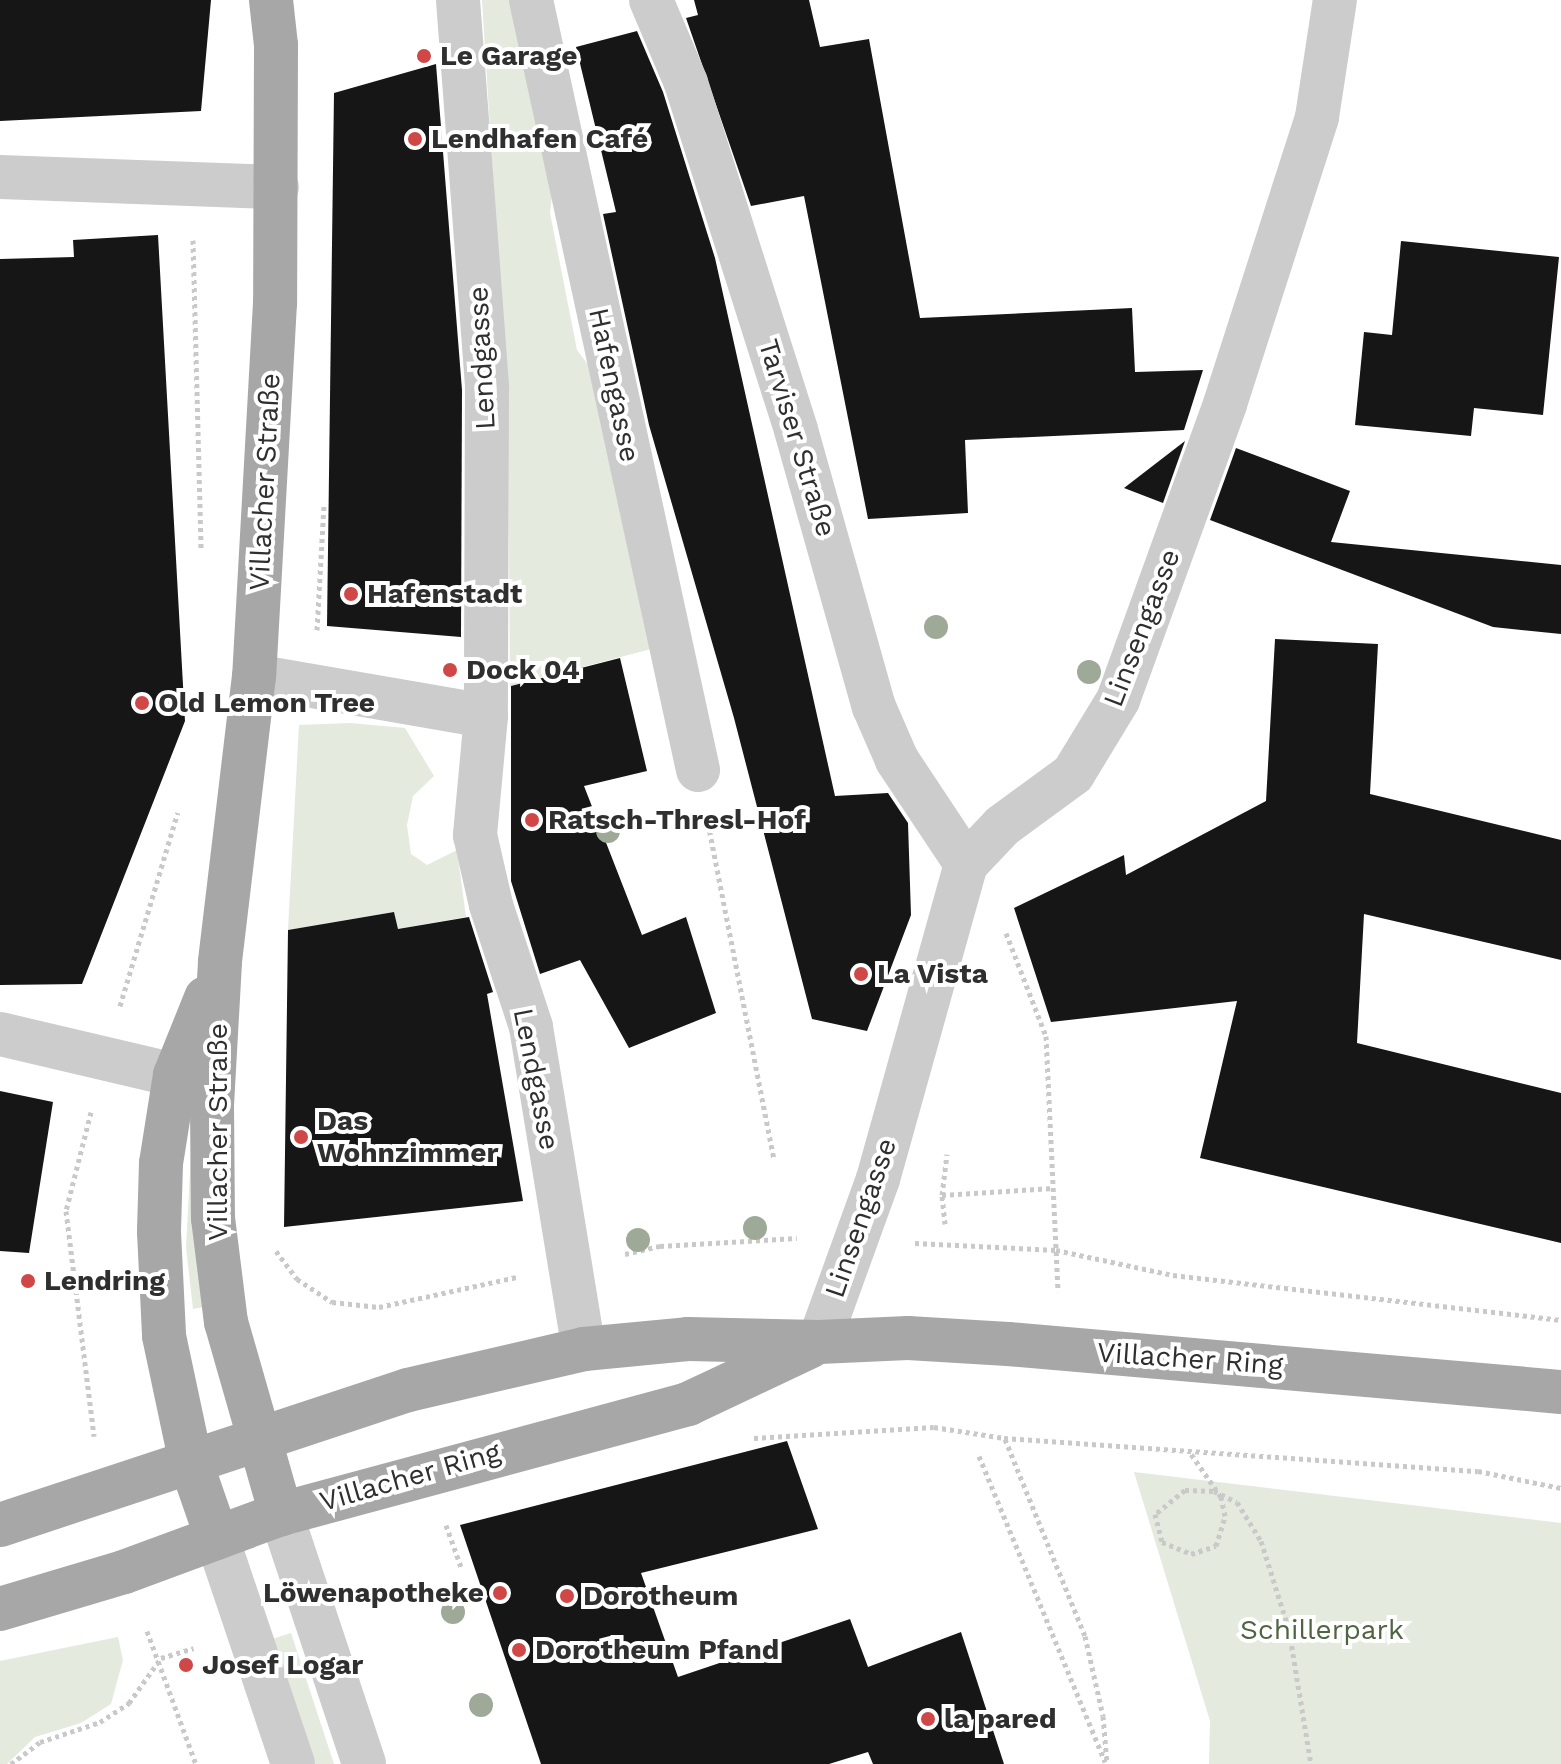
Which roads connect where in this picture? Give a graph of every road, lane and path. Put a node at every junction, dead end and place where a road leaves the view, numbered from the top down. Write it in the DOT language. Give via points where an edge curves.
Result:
graph roads {
  1 [pos="271,0"];
  2 [pos="458,0"];
  3 [pos="531,0"];
  4 [pos="651,0"];
  5 [pos="1335,0"];
  6 [pos="0,177"];
  7 [pos="277,187"];
  8 [pos="179,230"];
  9 [pos="202,565"];
  10 [pos="254,676"];
  11 [pos="486,716"];
  12 [pos="698,770"];
  13 [pos="179,810"];
  14 [pos="966,864"];
  15 [pos="1001,921"];
  16 [pos="220,962"];
  17 [pos="0,1034"];
  18 [pos="104,1058"];
  19 [pos="175,1075"];
  20 [pos="774,1160"];
  21 [pos="1054,1188"];
  22 [pos="942,1195"];
  23 [pos="853,1240"];
  24 [pos="1056,1250"];
  25 [pos="572,1265"];
  26 [pos="297,1279"];
  27 [pos="1561,1320"];
  28 [pos="819,1342"];
  29 [pos="584,1349"];
  30 [pos="1060,1349"];
  31 [pos="1561,1392"];
  32 [pos="92,1442"];
  33 [pos="258,1442"];
  34 [pos="1188,1450"];
  35 [pos="979,1456"];
  36 [pos="191,1463"];
  37 [pos="1561,1488"];
  38 [pos="281,1514"];
  39 [pos="0,1525"];
  40 [pos="217,1538"];
  41 [pos="0,1609"];
  42 [pos="147,1631"];
  43 [pos="195,1647"];
  44 [pos="161,1658"];
  45 [pos="11,1764"];
  46 [pos="196,1764"];
  47 [pos="293,1764"];
  48 [pos="364,1764"];
  49 [pos="1106,1764"];
  50 [pos="1311,1764"];
  1 -- 7 [label="main road, Villacher Straße"];
  2 -- 11 [label="street, Lendgasse" via="487,389"];
  3 -- 12 [label="street, Hafengasse"];
  4 -- 14 [label="street, Tarviser Straße" via="686,83 796,430 874,707 897,760"];
  5 -- 14 [label="street, Linsengasse" via="1317,117 1225,404 1118,700 1073,774 1002,826"];
  6 -- 7 [label="street"];
  7 -- 10 [label="main road, Villacher Straße"];
  8 -- 9 [label="path" via="193,238"];
  10 -- 11 [label="street"];
  10 -- 16 [label="main road, Villacher Straße"];
  11 -- 25 [label="street, Lendgasse" via="475,835 491,905 531,1027"];
  12 -- 20 [label="path"];
  13 -- 18 [label="path"];
  14 -- 23 [label="street, Linsengasse" via="878,1179"];
  15 -- 21 [label="path" via="1046,1036"];
  16 -- 19 [label="main road, Villacher Straße"];
  16 -- 33 [label="main road, Villacher Straße" via="213,1218 226,1322"];
  17 -- 18 [label="street"];
  18 -- 19 [label="street"];
  18 -- 32 [label="path" via="66,1211 96,1431"];
  19 -- 36 [label="main road, Villacher Straße" via="161,1163 159,1232 164,1336"];
  21 -- 22 [label="path"];
  21 -- 24 [label="path"];
  23 -- 24 [label="path"];
  23 -- 25 [label="path" via="768,1237 660,1246"];
  23 -- 28 [label="street, Linsengasse"];
  24 -- 27 [label="path" via="1173,1275"];
  24 -- 30 [label="path"];
  25 -- 26 [label="path" via="379,1307 332,1302"];
  25 -- 29 [label="street, Lendgasse"];
  28 -- 29 [label="main road, Villacher Ring" via="688,1339"];
  28 -- 30 [label="main road, Villacher Ring" via="908,1338"];
  28 -- 38 [label="main road, Villacher Ring" via="688,1404"];
  29 -- 33 [label="main road, Villacher Ring" via="408,1390"];
  30 -- 31 [label="main road, Villacher Ring"];
  33 -- 36 [label="main road, Villacher Ring"];
  33 -- 38 [label="main road, Villacher Straße"];
  34 -- 37 [label="path" via="1478,1471"];
  34 -- 49 [label="path" via="1004,1438 1085,1636 1103,1716"];
  34 -- 50 [label="path, bridge" via="1221,1497 1225,1516 1216,1546 1191,1554 1162,1542 1155,1514 1185,1490 1214,1491 1237,1502 1261,1541 1289,1630"];
  35 -- 49 [label="path"];
  36 -- 39 [label="main road, Villacher Ring"];
  36 -- 40 [label="main road, Villacher Straße"];
  38 -- 40 [label="main road, Villacher Ring"];
  38 -- 48 [label="street"];
  40 -- 41 [label="main road, Villacher Ring"];
  40 -- 47 [label="street"];
  42 -- 44 [label="path"];
  43 -- 44 [label="path"];
  44 -- 45 [label="path" via="129,1703 100,1722 40,1742"];
  44 -- 46 [label="path"];
}
